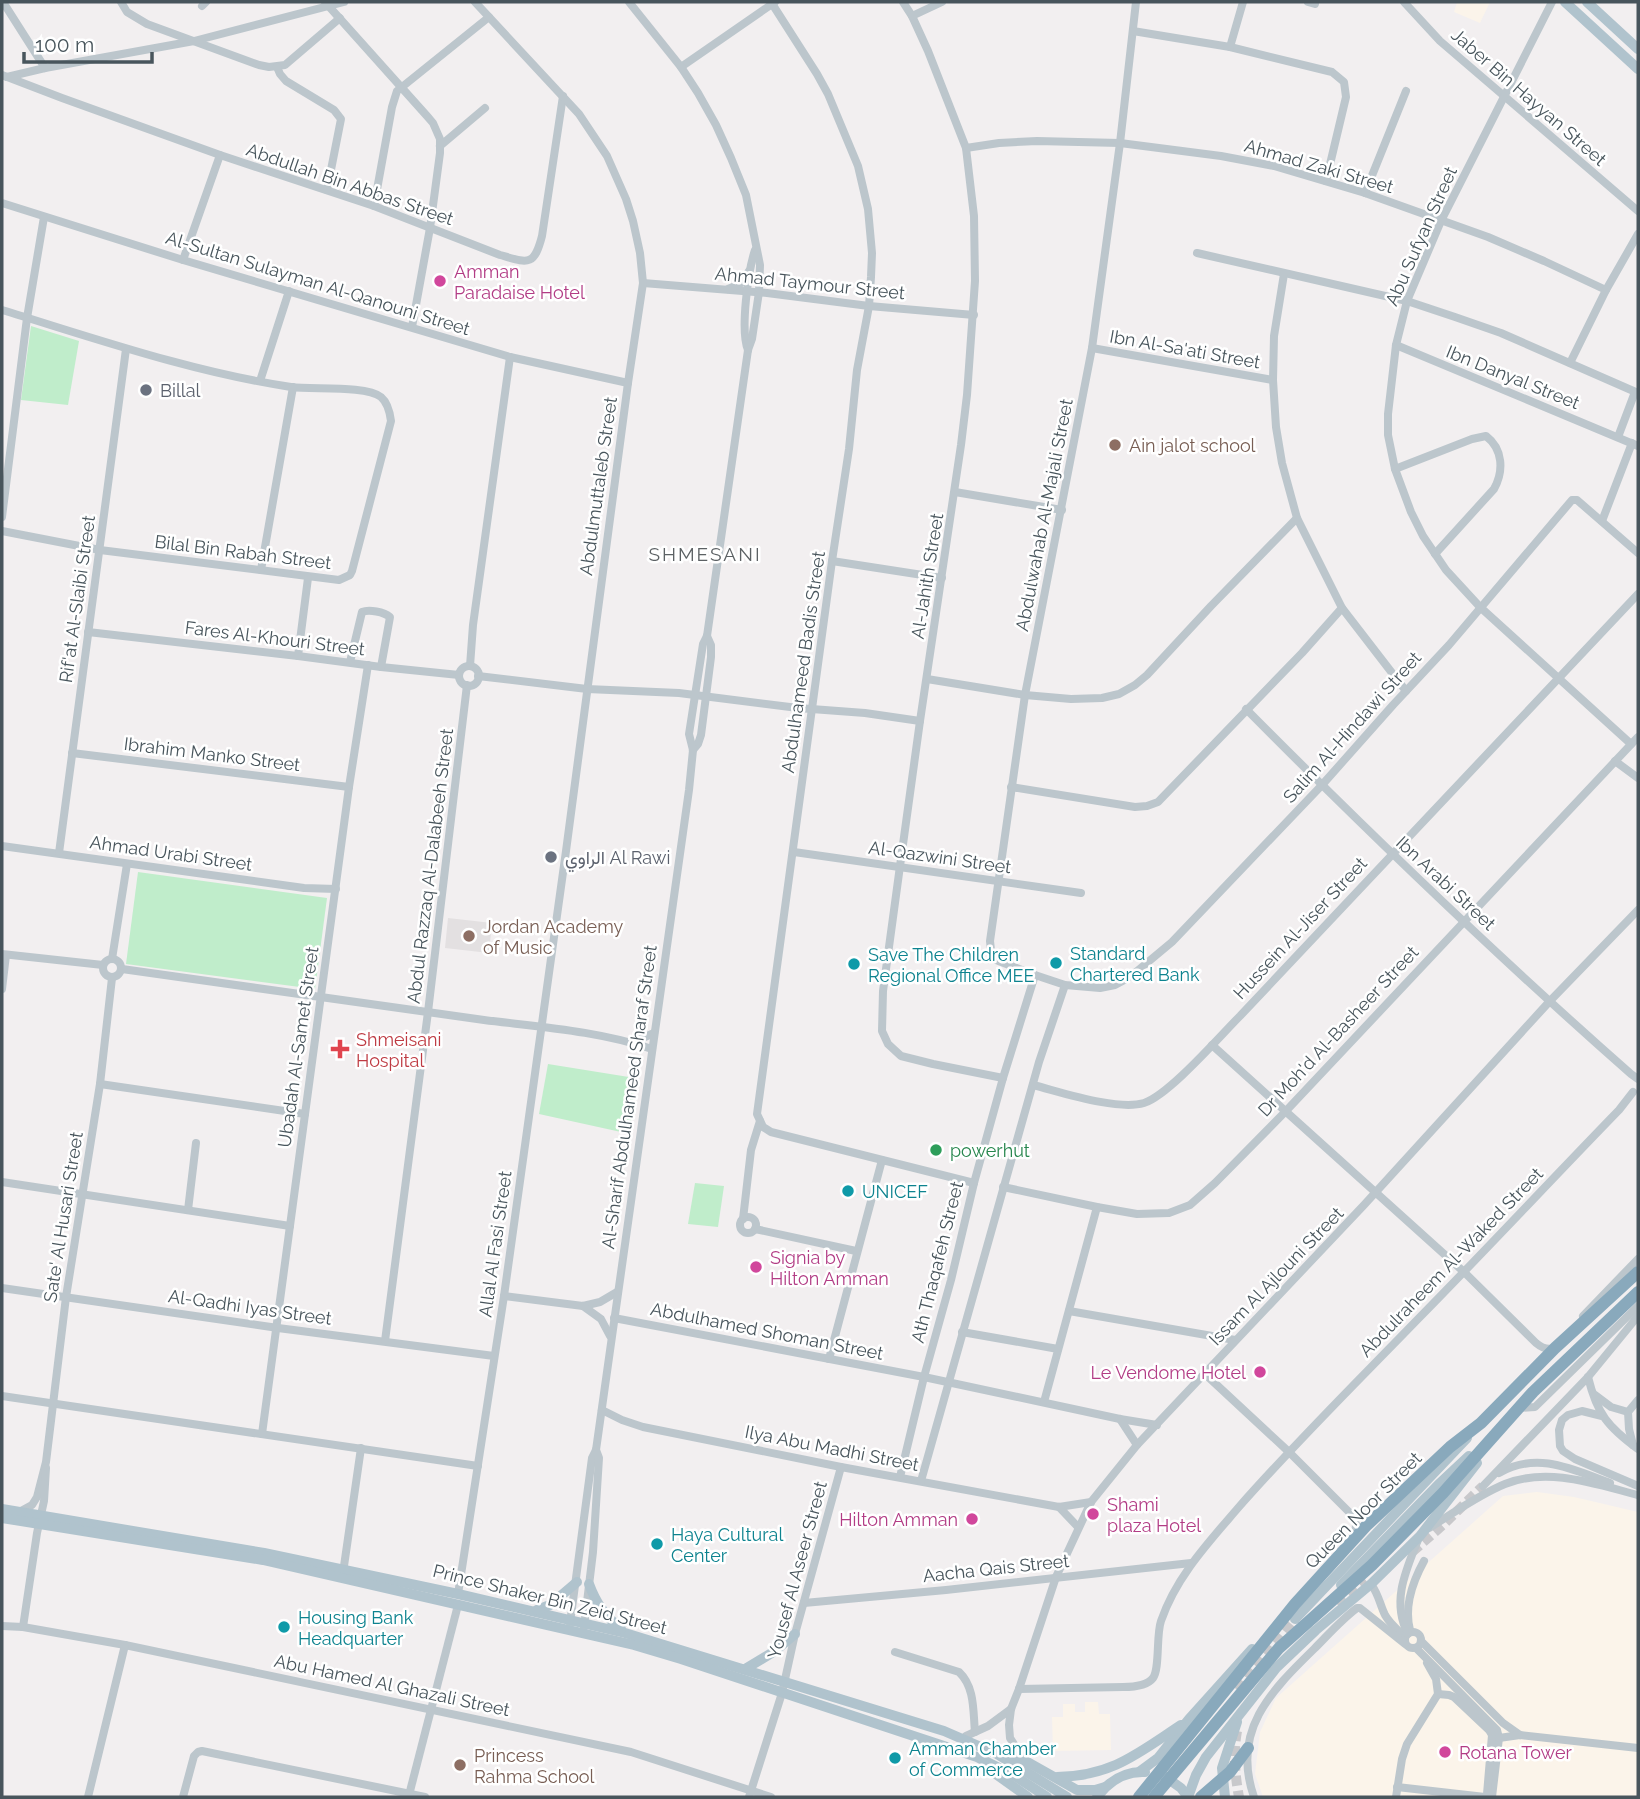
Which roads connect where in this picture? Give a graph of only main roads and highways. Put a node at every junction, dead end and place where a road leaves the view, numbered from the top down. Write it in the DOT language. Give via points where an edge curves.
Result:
graph roads {
  1 [pos="1565,2"];
  2 [pos="1587,2"];
  3 [pos="1638,49"];
  4 [pos="1638,69"];
  5 [pos="1638,1272"];
  6 [pos="1638,1292"];
  7 [pos="1506,1421"];
  8 [pos="1480,1423"];
  9 [pos="2,1508"];
  10 [pos="2,1518"];
  11 [pos="39,1519"];
  12 [pos="577,1582"];
  13 [pos="589,1584"];
  14 [pos="1341,1586"];
  15 [pos="458,1599"];
  16 [pos="1295,1604"];
  17 [pos="535,1611"];
  18 [pos="1296,1619"];
  19 [pos="570,1625"];
  20 [pos="584,1628"];
  21 [pos="625,1633"];
  22 [pos="795,1634"];
  23 [pos="745,1669"];
  24 [pos="784,1687"];
  25 [pos="1239,1715"];
  26 [pos="1189,1719"];
  27 [pos="944,1731"];
  28 [pos="1177,1735"];
  29 [pos="949,1748"];
  30 [pos="1248,1748"];
  31 [pos="1206,1758"];
  32 [pos="1020,1768"];
  33 [pos="1139,1772"];
  34 [pos="1056,1777"];
  35 [pos="1105,1787"];
  36 [pos="1080,1794"];
  37 [pos="1028,1797"];
  38 [pos="1047,1797"];
  39 [pos="1067,1797"];
  40 [pos="1097,1797"];
  41 [pos="1139,1797"];
  42 [pos="1154,1797"];
  43 [pos="1188,1797"];
  44 [pos="1201,1797"];
  45 [pos="1225,1797"];
  1 -- 4 [label="main road"];
  2 -- 3 [label="main road"];
  5 -- 8 [label="highway, Queen Noor Street"];
  6 -- 7 [label="highway"];
  7 -- 14 [label="main road"];
  7 -- 25 [label="main road" via="1423,1533 1277,1667"];
  7 -- 42 [label="highway" via="1435,1502 1351,1586 1279,1648"];
  8 -- 16 [label="highway, Queen Noor Street" via="1377,1516"];
  8 -- 18 [label="main road"];
  9 -- 11 [label="main road, Prince Shaker Bin Zeid Street"];
  10 -- 11 [label="main road, Prince Shaker Bin Zeid Street"];
  11 -- 15 [label="main road, Prince Shaker Bin Zeid Street" via="264,1553"];
  12 -- 17 [label="main road" via="550,1605"];
  13 -- 21 [label="main road" via="598,1605"];
  15 -- 17 [label="main road, Prince Shaker Bin Zeid Street"];
  15 -- 19 [label="main road, Prince Shaker Bin Zeid Street"];
  16 -- 26 [label="main road"];
  16 -- 41 [label="highway, Queen Noor Street"];
  17 -- 19 [label="main road, Prince Shaker Bin Zeid Street"];
  19 -- 20 [label="main road, Prince Shaker Bin Zeid Street"];
  20 -- 21 [label="main road, Prince Shaker Bin Zeid Street"];
  20 -- 24 [label="main road, Prince Shaker Bin Zeid Street"];
  21 -- 23 [label="main road, Prince Shaker Bin Zeid Street"];
  22 -- 23 [label="main road"];
  23 -- 24 [label="main road, Prince Shaker Bin Zeid Street"];
  24 -- 27 [label="main road, Prince Shaker Bin Zeid Street"];
  24 -- 29 [label="main road, Prince Shaker Bin Zeid Street"];
  25 -- 31 [label="main road"];
  25 -- 45 [label="main road" via="1222,1768"];
  26 -- 28 [label="main road"];
  26 -- 34 [label="main road" via="1104,1771"];
  27 -- 32 [label="main road, Prince Shaker Bin Zeid Street"];
  27 -- 32 [label="main road" via="971,1734"];
  28 -- 31 [label="main road" via="1173,1748 1177,1759 1194,1764"];
  28 -- 33 [label="main road"];
  29 -- 32 [label="main road, Prince Shaker Bin Zeid Street"];
  29 -- 37 [label="main road"];
  30 -- 44 [label="highway" via="1230,1772"];
  31 -- 43 [label="main road"];
  32 -- 34 [label="main road"];
  32 -- 38 [label="main road, Prince Shaker Bin Zeid Street"];
  32 -- 39 [label="main road, Prince Shaker Bin Zeid Street"];
  33 -- 35 [label="main road" via="1120,1776"];
  33 -- 43 [label="main road" via="1172,1780"];
  34 -- 36 [label="main road"];
  35 -- 36 [label="main road"];
  35 -- 40 [label="main road"];
}
